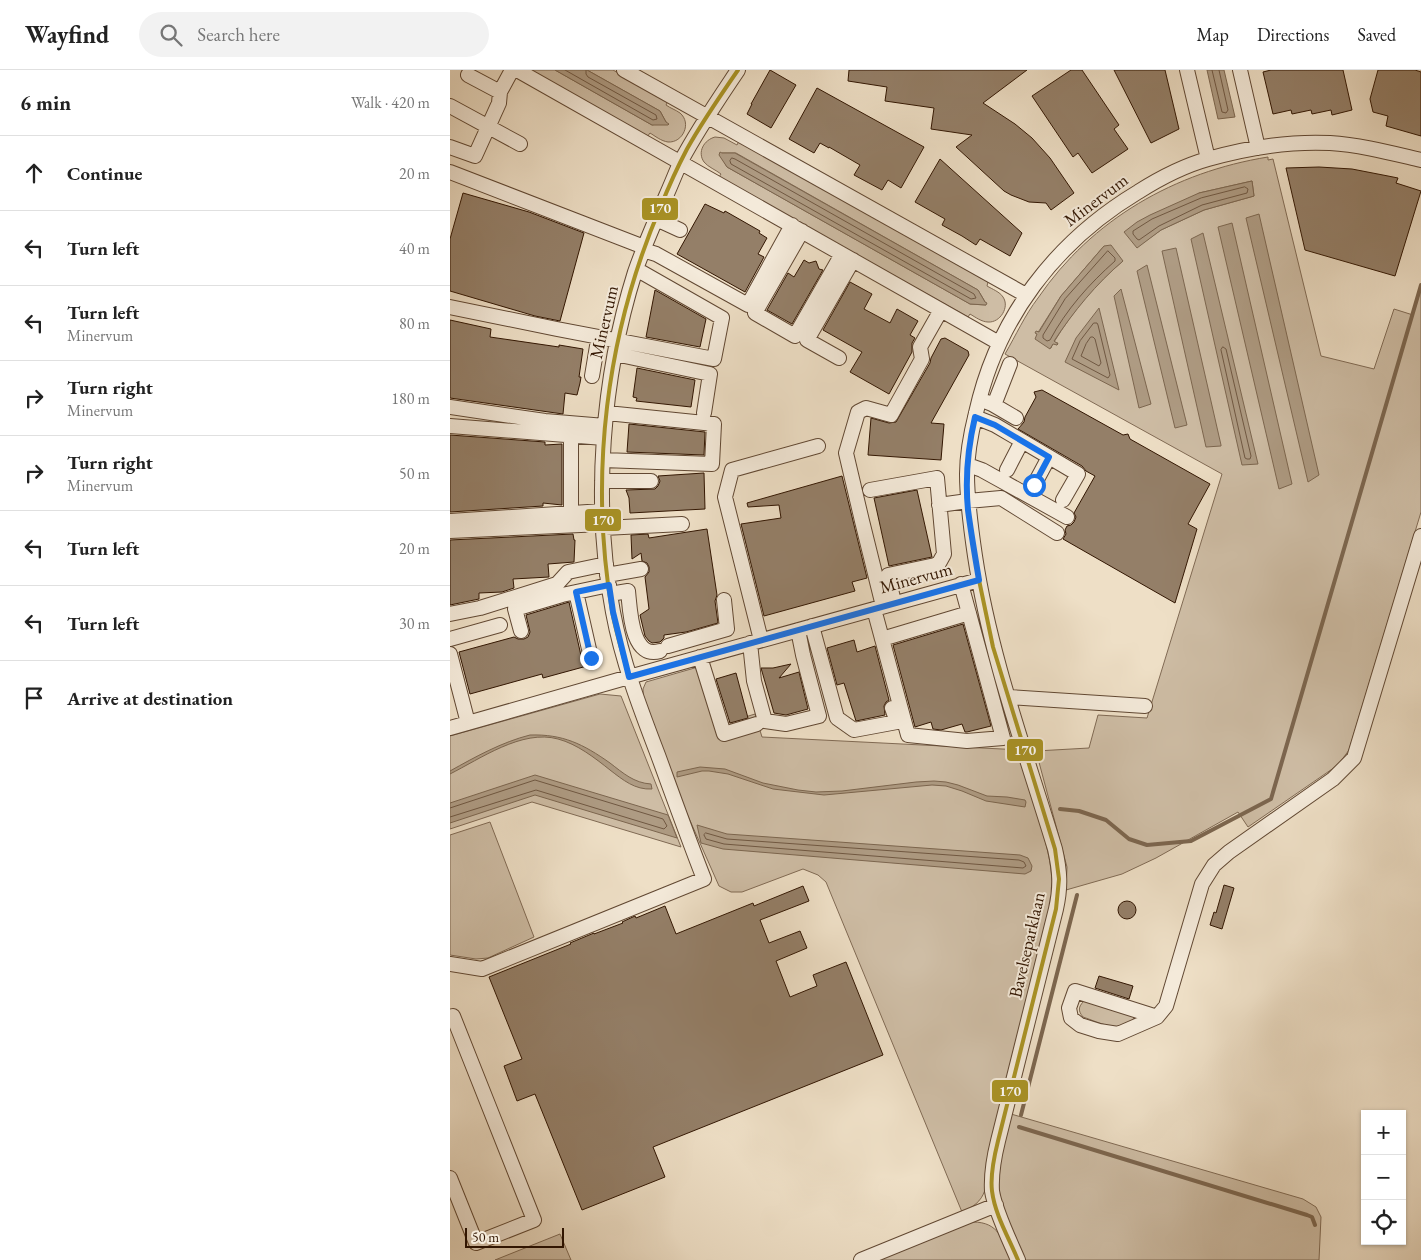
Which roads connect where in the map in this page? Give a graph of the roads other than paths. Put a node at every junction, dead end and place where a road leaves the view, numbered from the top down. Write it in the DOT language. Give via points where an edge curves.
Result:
graph roads {
  1 [pos="512,70"];
  2 [pos="517,70"];
  3 [pos="625,70"];
  4 [pos="738,70"];
  5 [pos="1187,70"];
  6 [pos="1240,70"];
  7 [pos="468,75"];
  8 [pos="500,92"];
  9 [pos="450,106"];
  10 [pos="707,117"];
  11 [pos="489,126"];
  12 [pos="520,144"];
  13 [pos="450,147"];
  14 [pos="1258,148"];
  15 [pos="1208,159"];
  16 [pos="1421,160"];
  17 [pos="681,162"];
  18 [pos="450,172"];
  19 [pos="656,219"];
  20 [pos="797,228"];
  21 [pos="680,230"];
  22 [pos="644,248"];
  23 [pos="848,257"];
  24 [pos="636,271"];
  25 [pos="1026,295"];
  26 [pos="450,307"];
  27 [pos="941,310"];
  28 [pos="450,316"];
  29 [pos="999,343"];
  30 [pos="597,346"];
  31 [pos="616,348"];
  32 [pos="839,358"];
  33 [pos="1010,364"];
  34 [pos="592,376"];
  35 [pos="979,399"];
  36 [pos="994,405"];
  37 [pos="450,407"];
  38 [pos="704,413"];
  39 [pos="975,417"];
  40 [pos="1016,418"];
  41 [pos="450,426"];
  42 [pos="605,426"];
  43 [pos="571,435"];
  44 [pos="1022,441"];
  45 [pos="818,446"];
  46 [pos="1049,457"];
  47 [pos="603,460"];
  48 [pos="968,465"];
  49 [pos="1007,470"];
  50 [pos="602,481"];
  51 [pos="651,481"];
  52 [pos="1034,485"];
  53 [pos="870,490"];
  54 [pos="1063,500"];
  55 [pos="968,501"];
  56 [pos="939,505"];
  57 [pos="571,513"];
  58 [pos="1067,518"];
  59 [pos="450,521"];
  60 [pos="603,521"];
  61 [pos="682,524"];
  62 [pos="450,531"];
  63 [pos="1057,533"];
  64 [pos="1421,536"];
  65 [pos="641,569"];
  66 [pos="608,579"];
  67 [pos="979,580"];
  68 [pos="961,584"];
  69 [pos="576,592"];
  70 [pos="724,600"];
  71 [pos="879,607"];
  72 [pos="969,613"];
  73 [pos="450,614"];
  74 [pos="500,625"];
  75 [pos="812,626"];
  76 [pos="798,630"];
  77 [pos="521,631"];
  78 [pos="707,634"];
  79 [pos="450,639"];
  80 [pos="882,639"];
  81 [pos="755,642"];
  82 [pos="450,654"];
  83 [pos="705,655"];
  84 [pos="591,658"];
  85 [pos="629,677"];
  86 [pos="1009,697"];
  87 [pos="1145,706"];
  88 [pos="468,723"];
  89 [pos="757,724"];
  90 [pos="450,728"];
  91 [pos="450,964"];
  92 [pos="450,1017"];
  93 [pos="1157,1017"];
  94 [pos="450,1178"];
  95 [pos="996,1205"];
  96 [pos="861,1260"];
  97 [pos="1018,1260"];
  1 -- 8 [label="street"];
  2 -- 17 [label="street"];
  3 -- 10 [label="street"];
  4 -- 10 [label="street, Minervum"];
  5 -- 15 [label="street"];
  6 -- 14 [label="street"];
  7 -- 8 [label="street"];
  8 -- 11 [label="street"];
  9 -- 11 [label="street"];
  10 -- 17 [label="street, Minervum"];
  10 -- 25 [label="street"];
  11 -- 12 [label="street"];
  11 -- 13 [label="street" via="475,156"];
  14 -- 15 [label="street, Minervum"];
  14 -- 16 [label="street, Minervum" via="1330,143"];
  15 -- 25 [label="street, Minervum" via="1156,181 1103,214 1052,262"];
  17 -- 19 [label="street, Minervum"];
  17 -- 20 [label="street"];
  18 -- 22 [label="street"];
  19 -- 21 [label="street"];
  19 -- 22 [label="street, Minervum"];
  20 -- 22 [label="street" via="748,306"];
  20 -- 23 [label="street"];
  20 -- 23 [label="street" via="755,313 787,332 795,336"];
  22 -- 24 [label="street, Minervum"];
  23 -- 27 [label="street"];
  23 -- 32 [label="street" via="807,340"];
  24 -- 31 [label="street, Minervum"];
  24 -- 31 [label="street" via="722,318 714,359"];
  25 -- 29 [label="street, Minervum"];
  26 -- 31 [label="street" via="557,329"];
  27 -- 29 [label="street"];
  27 -- 71 [label="street" via="920,347 922,359 891,415 866,408 858,412 846,453"];
  28 -- 30 [label="street"];
  29 -- 35 [label="street, Minervum"];
  30 -- 31 [label="street"];
  30 -- 34 [label="street"];
  31 -- 38 [label="street" via="710,374"];
  31 -- 42 [label="street, Minervum"];
  33 -- 36 [label="street"];
  35 -- 36 [label="street"];
  35 -- 39 [label="street, Minervum"];
  36 -- 40 [label="street"];
  37 -- 42 [label="street"];
  39 -- 44 [label="street"];
  39 -- 48 [label="street, Minervum"];
  41 -- 43 [label="street"];
  42 -- 43 [label="street"];
  42 -- 47 [label="street, Minervum"];
  42 -- 47 [label="street" via="714,424 712,464"];
  43 -- 57 [label="street"];
  44 -- 46 [label="street"];
  44 -- 49 [label="street"];
  45 -- 81 [label="street" via="732,470 725,497"];
  46 -- 52 [label="street"];
  46 -- 54 [label="street" via="1078,474"];
  47 -- 50 [label="street, Minervum"];
  48 -- 55 [label="street, Minervum"];
  48 -- 58 [label="street"];
  50 -- 51 [label="street"];
  50 -- 60 [label="street, Minervum"];
  53 -- 56 [label="street" via="937,478"];
  55 -- 56 [label="street"];
  55 -- 63 [label="street" via="1001,498"];
  55 -- 67 [label="street, Minervum"];
  56 -- 71 [label="street" via="944,554 939,563 888,575"];
  57 -- 59 [label="street"];
  57 -- 60 [label="street"];
  60 -- 61 [label="street"];
  60 -- 62 [label="street"];
  60 -- 66 [label="street, Minervum"];
  64 -- 93 [label="street" via="1354,758 1333,779 1214,866 1202,884 1166,1006"];
  65 -- 66 [label="street"];
  66 -- 69 [label="street"];
  66 -- 73 [label="street" via="568,572 556,584"];
  66 -- 78 [label="street" via="628,591 637,642 642,648 656,652"];
  66 -- 85 [label="street, Minervum"];
  67 -- 68 [label="street, Minervum"];
  67 -- 86 [label="street, Bavelseparklaan" via="993,647"];
  68 -- 71 [label="street, Minervum"];
  68 -- 72 [label="street"];
  69 -- 77 [label="street" via="515,609"];
  69 -- 84 [label="street"];
  70 -- 78 [label="street" via="727,629"];
  71 -- 75 [label="street, Minervum"];
  71 -- 75 [label="street" via="897,722 854,730 837,718"];
  71 -- 80 [label="street"];
  72 -- 80 [label="street"];
  72 -- 80 [label="street" via="1003,738 967,741 908,735"];
  74 -- 79 [label="street"];
  75 -- 76 [label="street, Minervum"];
  76 -- 81 [label="street, Minervum"];
  76 -- 81 [label="street" via="819,716 786,724 765,722 754,681"];
  78 -- 83 [label="street"];
  81 -- 83 [label="street, Minervum"];
  82 -- 88 [label="street"];
  83 -- 85 [label="street, Minervum"];
  83 -- 89 [label="street" via="724,734"];
  85 -- 88 [label="street, Minervum"];
  85 -- 91 [label="street" via="704,879 482,969"];
  86 -- 87 [label="street"];
  86 -- 95 [label="street, Bavelseparklaan" via="1055,849 1060,882 996,1150 992,1185"];
  88 -- 90 [label="street, Minervum"];
  92 -- 94 [label="street" via="453,1016 534,1220 476,1243"];
  93 -- 93 [label="street" via="1075,991 1069,1008 1071,1018 1080,1025 1118,1034"];
  95 -- 96 [label="street"];
  95 -- 97 [label="street, Bavelseparklaan"];
}
